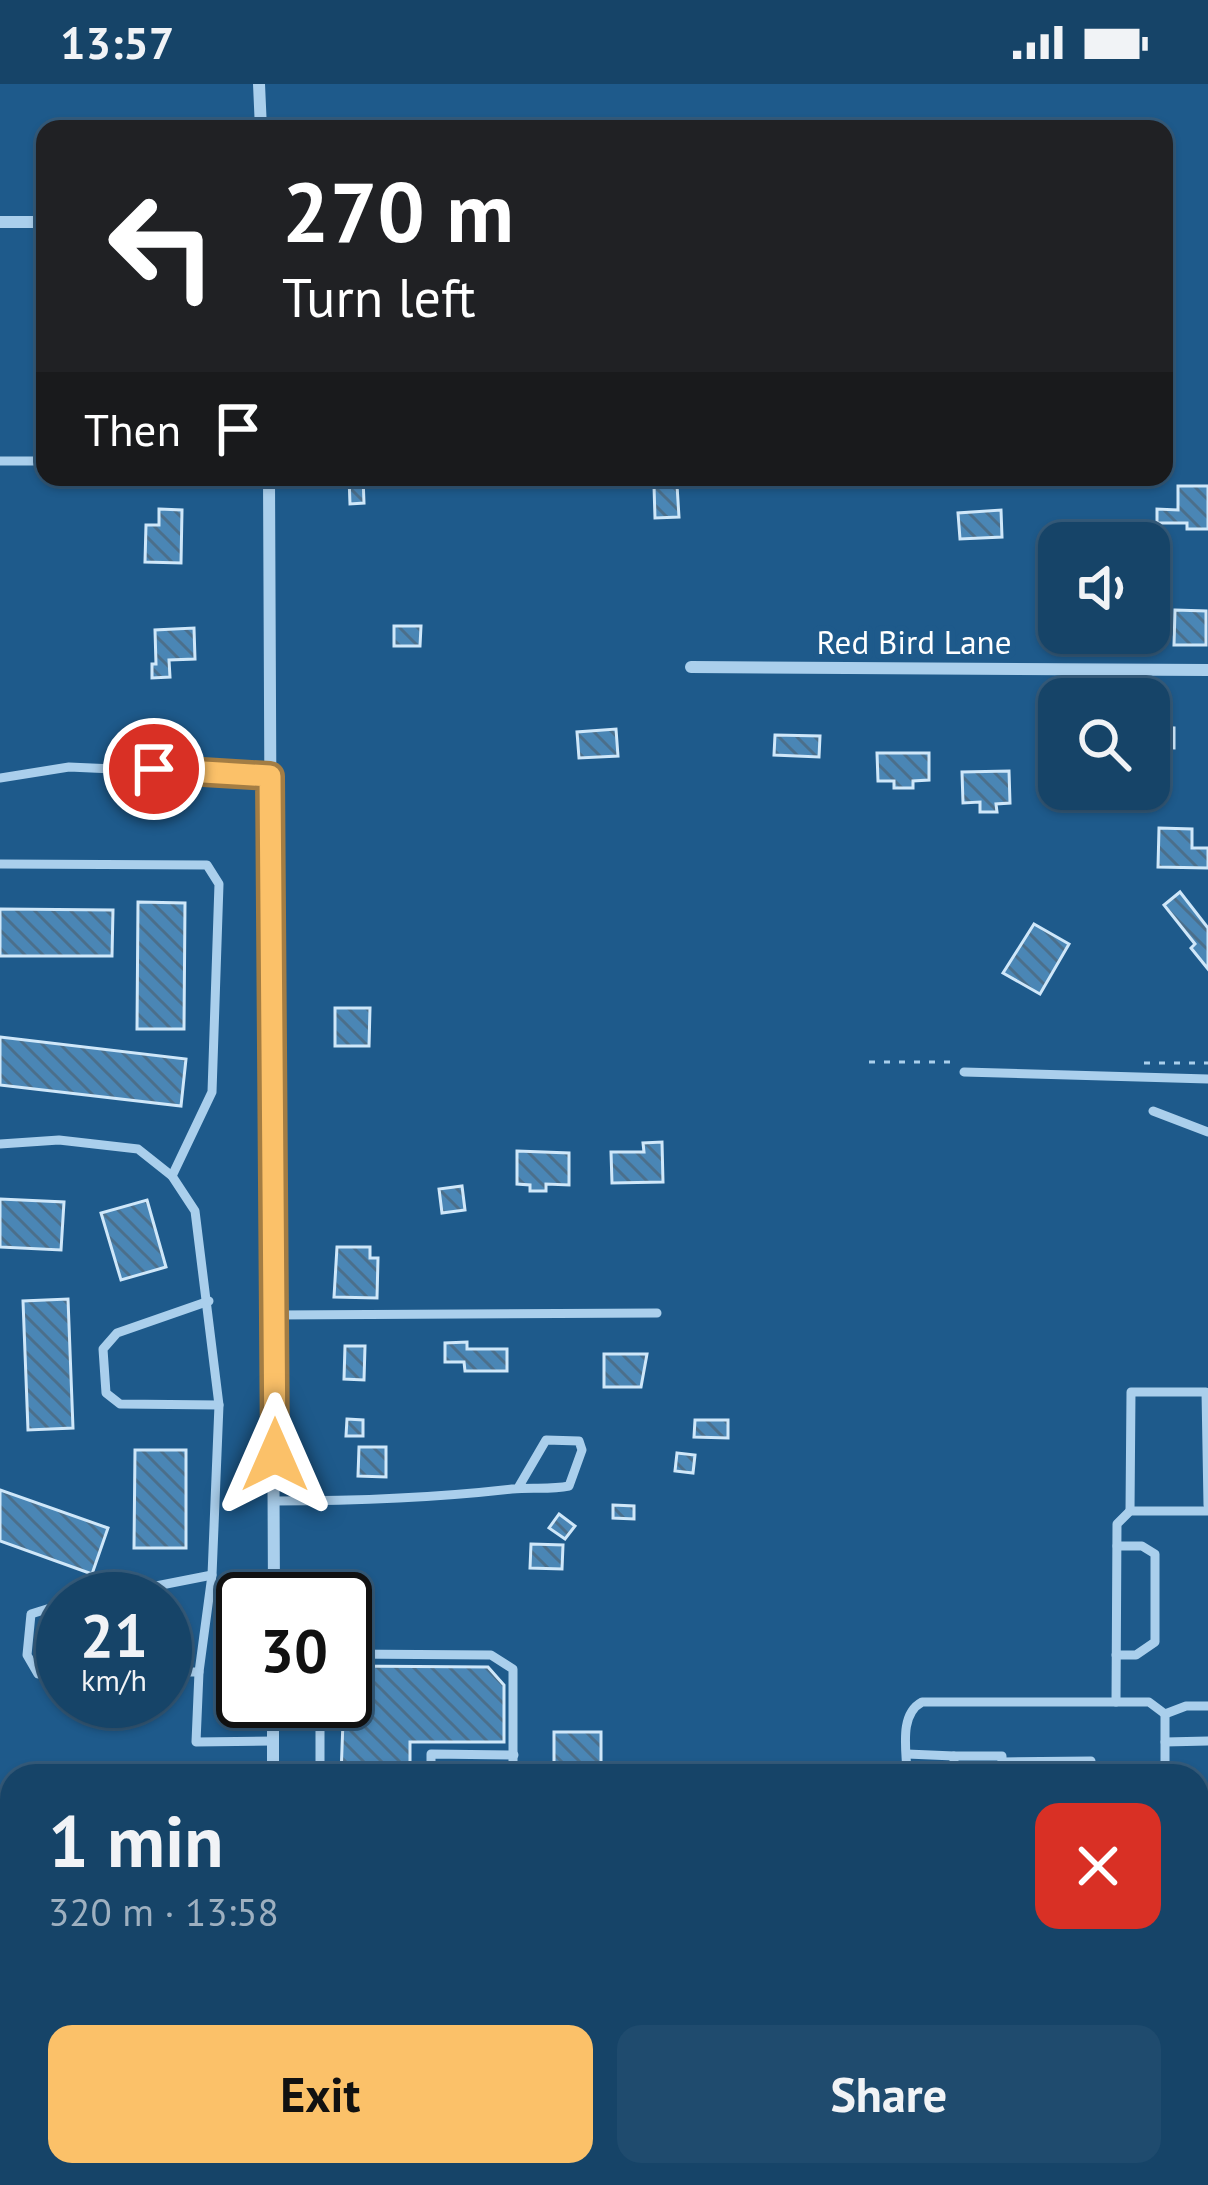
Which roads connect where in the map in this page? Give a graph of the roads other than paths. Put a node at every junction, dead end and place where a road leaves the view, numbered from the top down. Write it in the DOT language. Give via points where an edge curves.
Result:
graph roads {
  1 [pos="260,84"];
  2 [pos="261,120"];
  3 [pos="0,222"];
  4 [pos="36,222"];
  5 [pos="0,461"];
  6 [pos="36,461"];
  7 [pos="269,486"];
  8 [pos="691,668"];
  9 [pos="1208,670"];
  10 [pos="270,776"];
  11 [pos="0,778"];
  12 [pos="0,864"];
  13 [pos="964,1072"];
  14 [pos="1208,1079"];
  15 [pos="1154,1112"];
  16 [pos="1208,1132"];
  17 [pos="0,1144"];
  18 [pos="172,1176"];
  19 [pos="209,1301"];
  20 [pos="657,1313"];
  21 [pos="275,1316"];
  22 [pos="219,1405"];
  23 [pos="518,1488"];
  24 [pos="275,1501"];
  25 [pos="1208,1508"];
  26 [pos="1130,1511"];
  27 [pos="1117,1546"];
  28 [pos="274,1572"];
  29 [pos="212,1575"];
  30 [pos="192,1579"];
  31 [pos="36,1612"];
  32 [pos="372,1654"];
  33 [pos="1116,1655"];
  34 [pos="36,1671"];
  35 [pos="192,1672"];
  36 [pos="199,1672"];
  37 [pos="1116,1702"];
  38 [pos="1208,1706"];
  39 [pos="1165,1714"];
  40 [pos="273,1728"];
  41 [pos="320,1728"];
  42 [pos="273,1741"];
  43 [pos="1165,1742"];
  44 [pos="1208,1742"];
  45 [pos="907,1754"];
  46 [pos="514,1755"];
  47 [pos="954,1756"];
  48 [pos="1091,1761"];
  49 [pos="1002,1762"];
  50 [pos="273,1764"];
  51 [pos="320,1764"];
  52 [pos="431,1764"];
  53 [pos="514,1764"];
  54 [pos="907,1764"];
  55 [pos="954,1764"];
  56 [pos="1165,1764"];
  1 -- 2 [label="street"];
  3 -- 4 [label="street"];
  5 -- 6 [label="lane"];
  7 -- 10 [label="street"];
  8 -- 9 [label="street, Red Bird Lane"];
  10 -- 11 [label="lane" via="69,767"];
  10 -- 21 [label="street"];
  12 -- 18 [label="lane" via="207,865 219,884 212,1092"];
  13 -- 14 [label="lane"];
  15 -- 16 [label="lane"];
  17 -- 18 [label="lane" via="59,1140 138,1149"];
  18 -- 19 [label="lane" via="195,1211"];
  19 -- 22 [label="lane"];
  19 -- 22 [label="lane" via="117,1334 103,1348 106,1394 120,1404"];
  20 -- 21 [label="lane"];
  21 -- 24 [label="street"];
  22 -- 29 [label="lane"];
  23 -- 23 [label="lane" via="569,1486 579,1441 545,1439"];
  23 -- 24 [label="lane" via="379,1502"];
  24 -- 28 [label="street"];
  25 -- 26 [label="lane"];
  25 -- 26 [label="lane" via="1206,1391 1131,1392"];
  26 -- 27 [label="lane" via="1117,1524"];
  27 -- 33 [label="lane"];
  27 -- 33 [label="lane" via="1155,1554 1155,1642 1147,1651"];
  29 -- 30 [label="lane"];
  29 -- 36 [label="lane"];
  31 -- 34 [label="lane" via="27,1655"];
  32 -- 46 [label="lane" via="491,1655 513,1670"];
  33 -- 37 [label="lane"];
  35 -- 36 [label="lane"];
  36 -- 42 [label="lane" via="196,1742"];
  37 -- 39 [label="lane" via="1149,1702"];
  37 -- 45 [label="lane" via="922,1702 907,1718"];
  38 -- 39 [label="lane"];
  39 -- 43 [label="lane"];
  40 -- 42 [label="street"];
  41 -- 51 [label="lane"];
  42 -- 50 [label="street"];
  43 -- 44 [label="lane"];
  43 -- 56 [label="lane"];
  45 -- 47 [label="lane"];
  45 -- 54 [label="lane"];
  46 -- 52 [label="lane" via="431,1754"];
  46 -- 53 [label="lane"];
  47 -- 49 [label="lane"];
  47 -- 55 [label="lane"];
  48 -- 49 [label="lane"];
}
